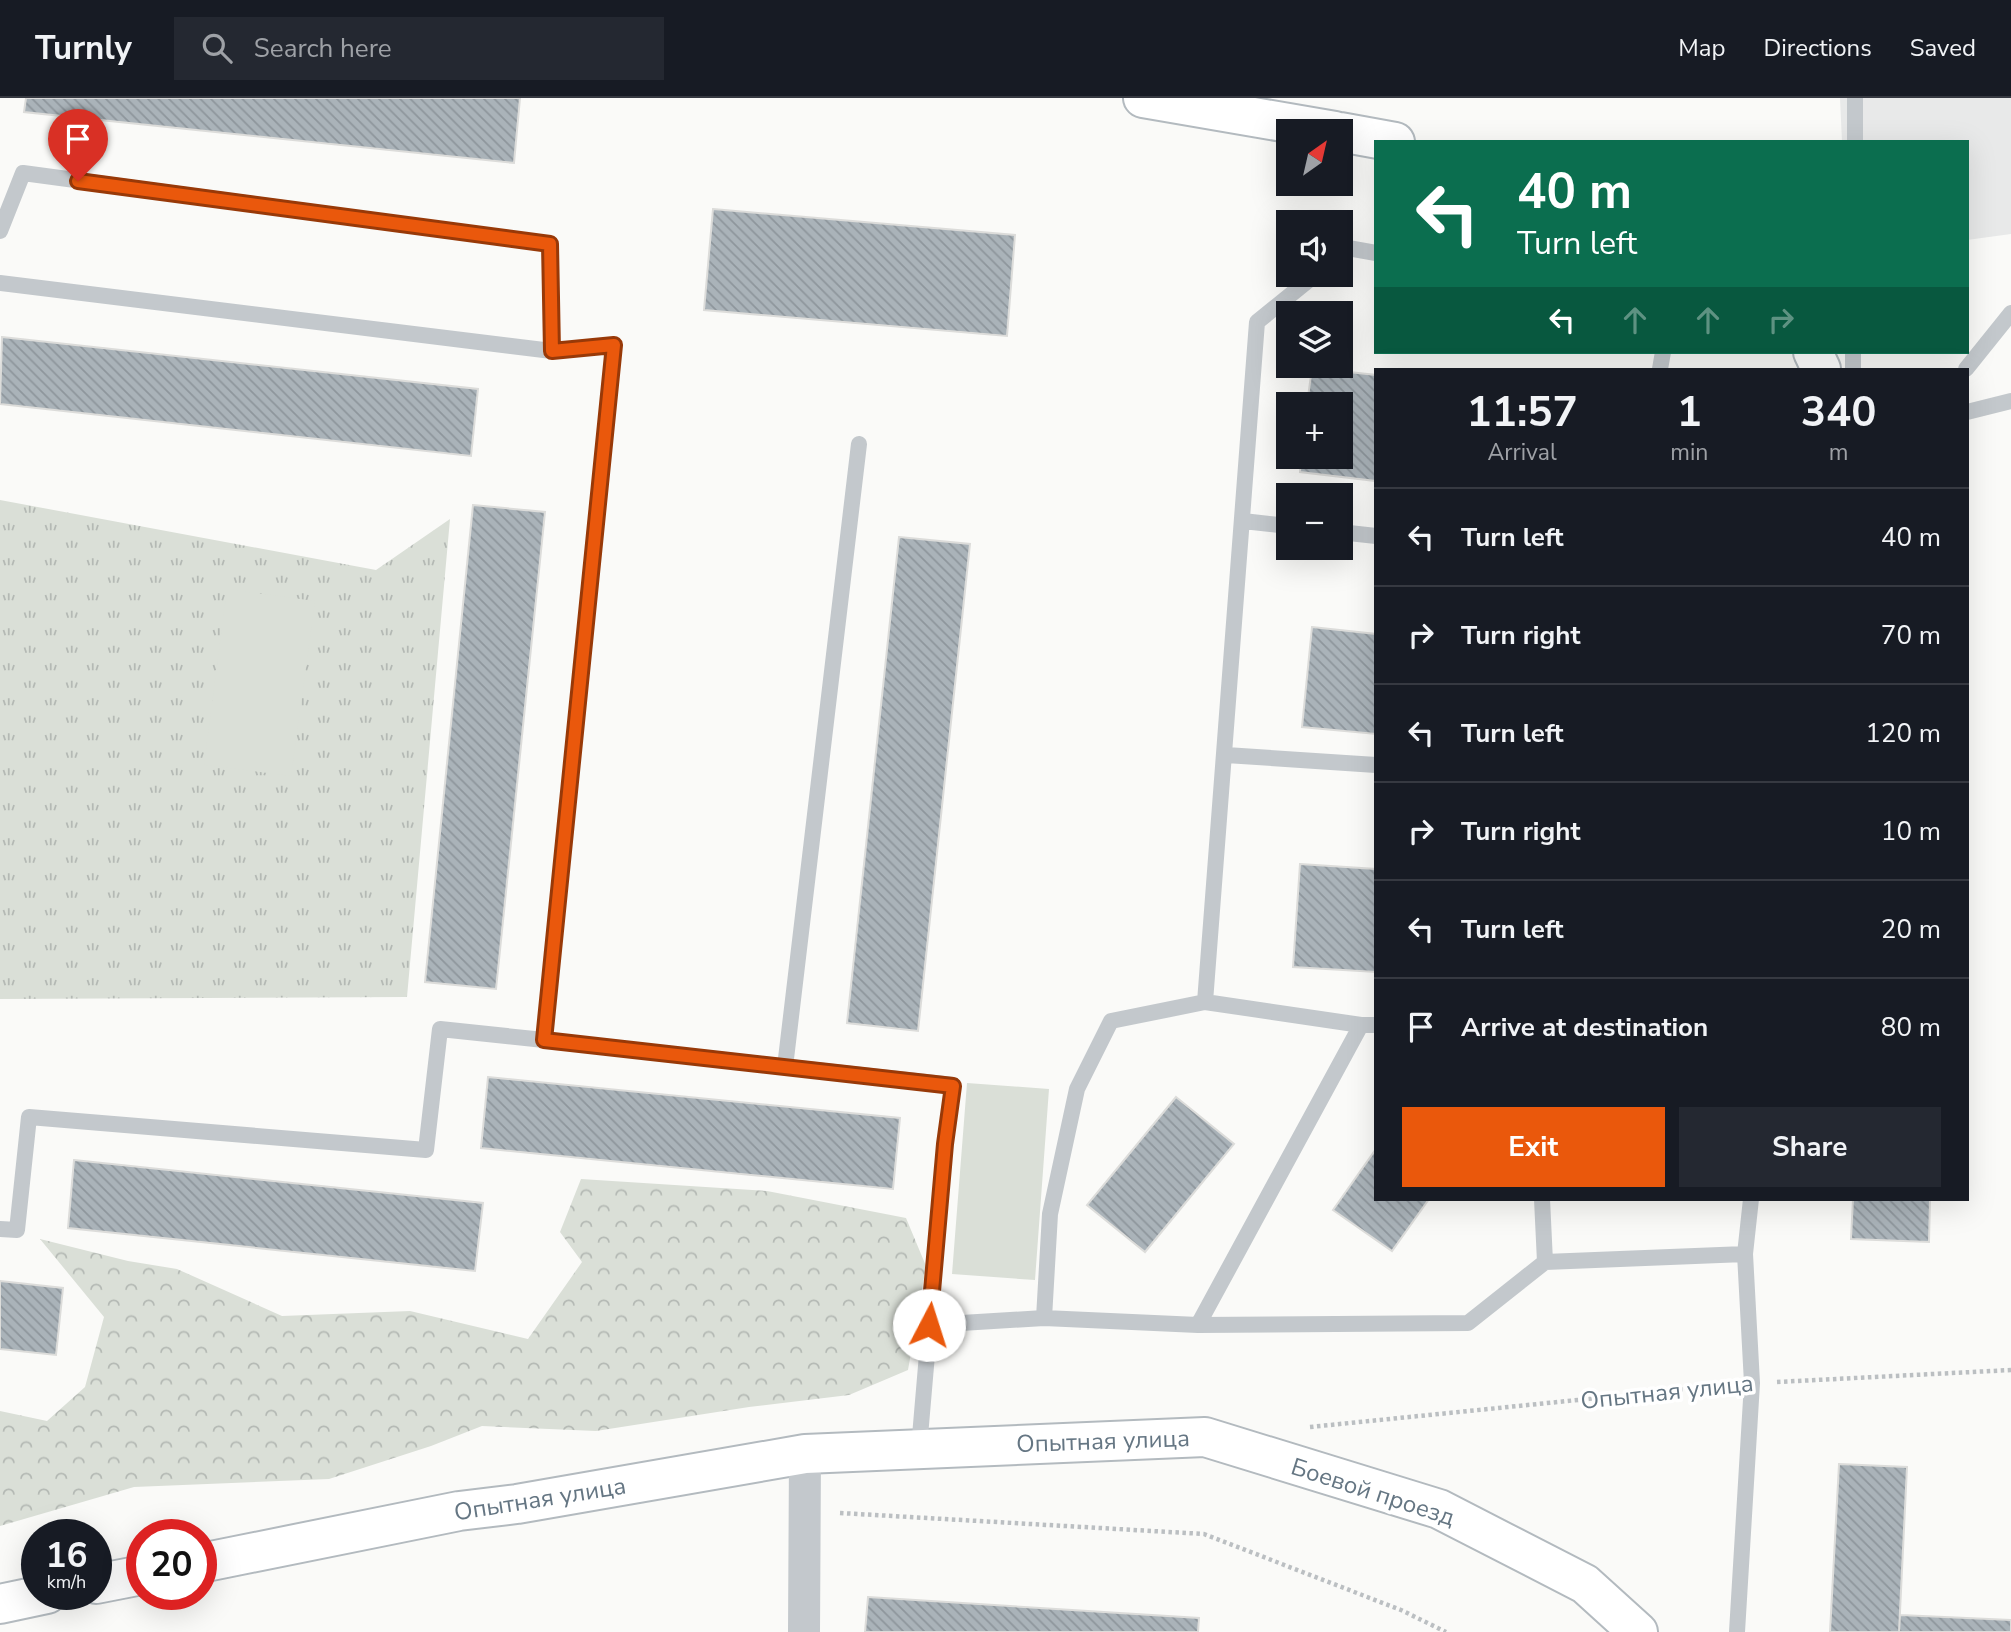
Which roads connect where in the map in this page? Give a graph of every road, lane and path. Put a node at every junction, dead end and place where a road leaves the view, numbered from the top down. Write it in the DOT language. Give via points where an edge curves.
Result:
graph roads {
  1 [pos="1143,98"];
  2 [pos="1855,98"];
  3 [pos="1276,121"];
  4 [pos="1353,134"];
  5 [pos="1384,140"];
  6 [pos="1855,140"];
  7 [pos="0,231"];
  8 [pos="1353,249"];
  9 [pos="1374,253"];
  10 [pos="0,283"];
  11 [pos="1300,287"];
  12 [pos="2011,313"];
  13 [pos="552,351"];
  14 [pos="1967,368"];
  15 [pos="2011,401"];
  16 [pos="1969,412"];
  17 [pos="859,444"];
  18 [pos="1244,521"];
  19 [pos="1276,525"];
  20 [pos="1353,533"];
  21 [pos="1374,536"];
  22 [pos="1226,755"];
  23 [pos="1374,765"];
  24 [pos="1205,1002"];
  25 [pos="1368,1025"];
  26 [pos="544,1040"];
  27 [pos="785,1067"];
  28 [pos="1542,1201"];
  29 [pos="1751,1201"];
  30 [pos="0,1229"];
  31 [pos="1745,1254"];
  32 [pos="1545,1262"];
  33 [pos="1044,1318"];
  34 [pos="929,1325"];
  35 [pos="1198,1325"];
  36 [pos="2011,1370"];
  37 [pos="1752,1383"];
  38 [pos="1300,1428"];
  39 [pos="1205,1437"];
  40 [pos="919,1448"];
  41 [pos="804,1454"];
  42 [pos="804,1511"];
  43 [pos="217,1560"];
  44 [pos="21,1600"];
  45 [pos="0,1604"];
  46 [pos="804,1632"];
  47 [pos="1446,1632"];
  48 [pos="1638,1632"];
  49 [pos="1737,1632"];
  1 -- 3 [label="street"];
  2 -- 6 [label="lane"];
  4 -- 5 [label="street"];
  7 -- 13 [label="lane" via="23,173 550,244"];
  8 -- 9 [label="lane"];
  10 -- 13 [label="lane"];
  11 -- 18 [label="lane" via="1257,322"];
  12 -- 14 [label="lane"];
  13 -- 26 [label="lane" via="614,345"];
  15 -- 16 [label="lane"];
  17 -- 27 [label="lane"];
  18 -- 19 [label="lane"];
  18 -- 22 [label="lane"];
  20 -- 21 [label="lane"];
  22 -- 23 [label="lane"];
  22 -- 24 [label="lane"];
  24 -- 25 [label="lane"];
  24 -- 33 [label="lane" via="1111,1021 1077,1089 1050,1214"];
  25 -- 35 [label="lane"];
  26 -- 27 [label="lane"];
  26 -- 30 [label="lane" via="440,1029 426,1150 29,1117 18,1230"];
  27 -- 34 [label="lane" via="953,1086"];
  28 -- 32 [label="lane"];
  29 -- 31 [label="lane"];
  31 -- 32 [label="lane"];
  31 -- 37 [label="lane"];
  32 -- 35 [label="lane" via="1468,1323"];
  33 -- 34 [label="lane"];
  33 -- 35 [label="lane"];
  34 -- 40 [label="lane"];
  36 -- 37 [label="path, Опытная улица"];
  37 -- 38 [label="path, Опытная улица"];
  37 -- 49 [label="lane"];
  39 -- 40 [label="street, Опытная улица"];
  39 -- 48 [label="street, Боевой проезд" via="1439,1509 1585,1584"];
  40 -- 41 [label="street, Опытная улица"];
  41 -- 42 [label="street"];
  41 -- 43 [label="street, Опытная улица" via="459,1511"];
  42 -- 46 [label="street"];
  42 -- 47 [label="path" via="1204,1534"];
  44 -- 45 [label="street"];
}
